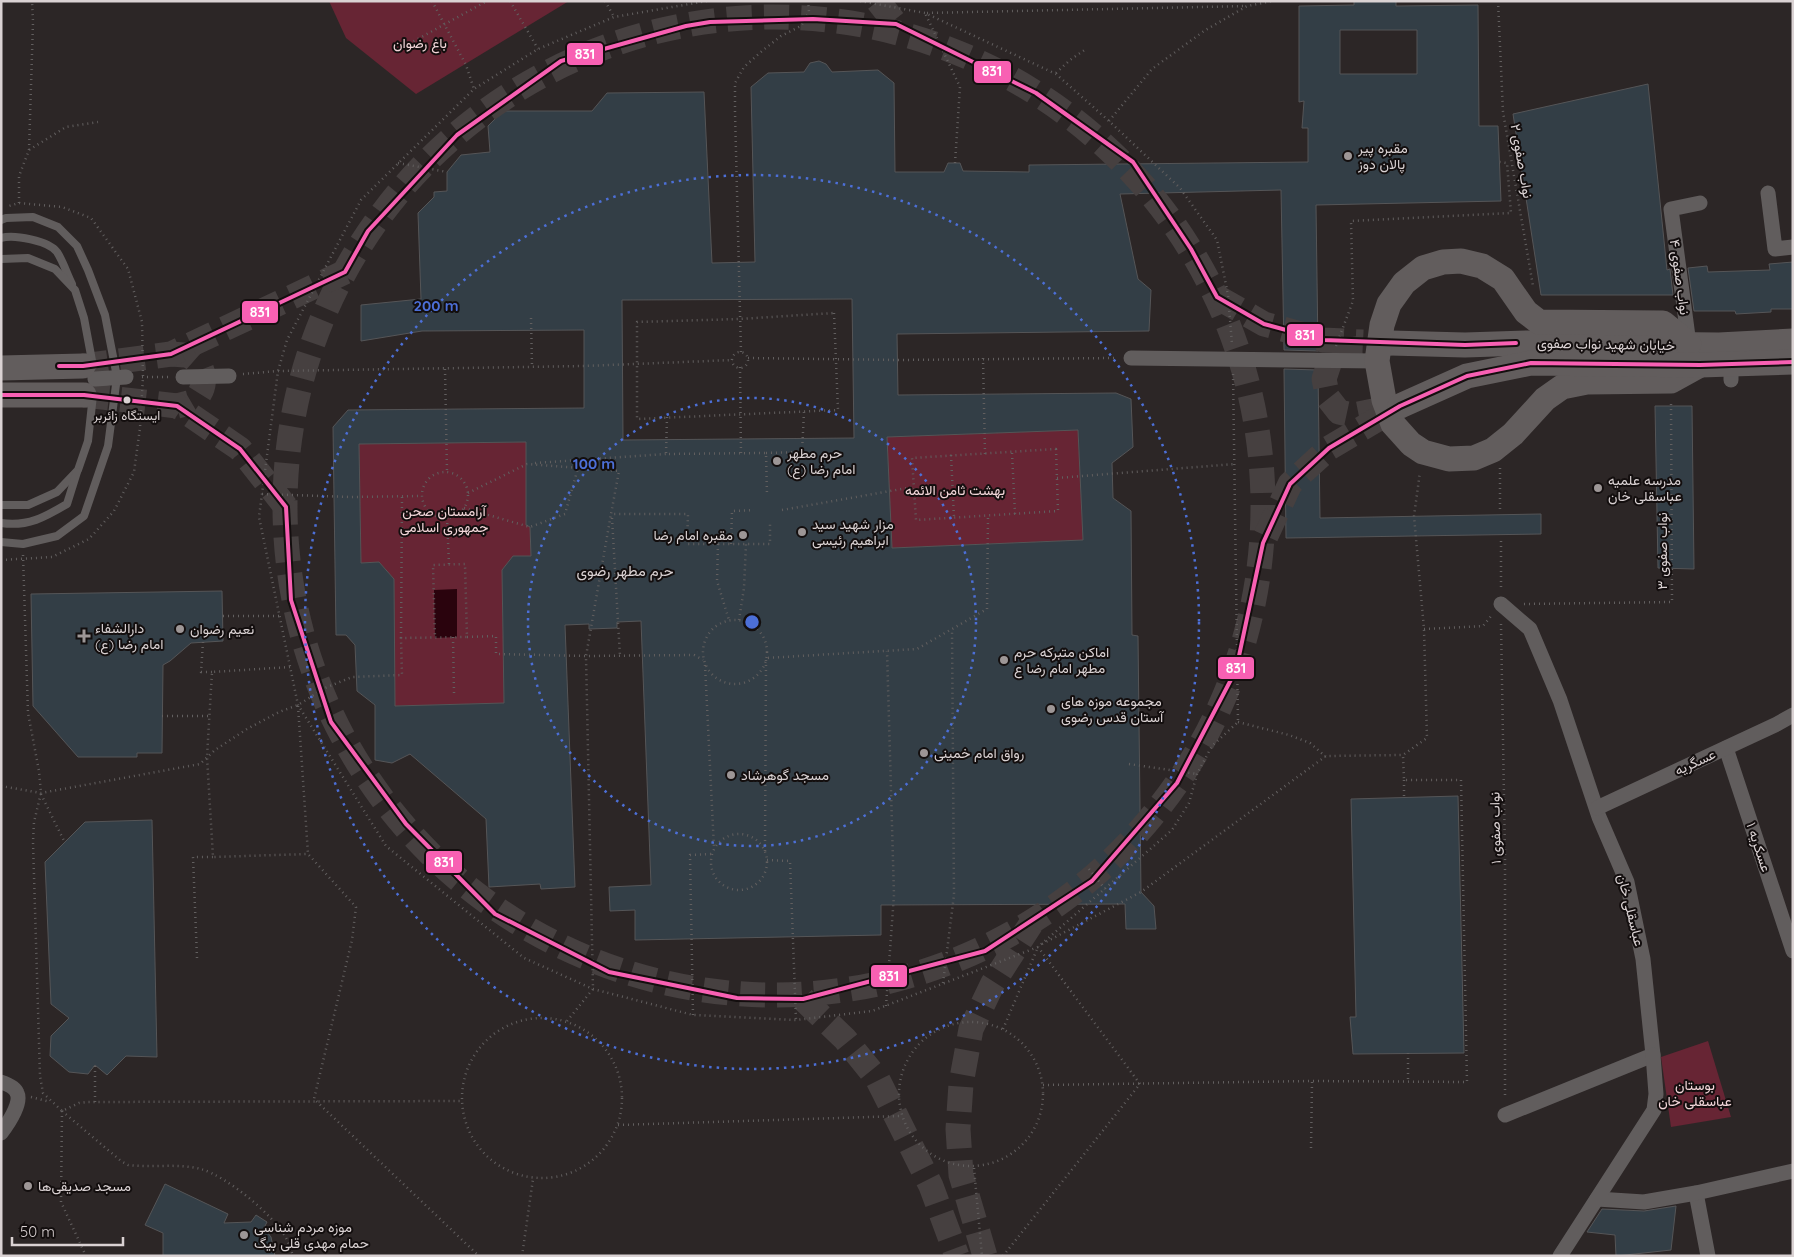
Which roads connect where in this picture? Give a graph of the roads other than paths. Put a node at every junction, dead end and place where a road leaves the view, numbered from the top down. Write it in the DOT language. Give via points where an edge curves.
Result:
graph roads {
  1 [pos="1768,192"];
  2 [pos="1700,203"];
  3 [pos="1,220"];
  4 [pos="1,238"];
  5 [pos="1793,247"];
  6 [pos="1,259"];
  7 [pos="75,290"];
  8 [pos="1793,341"];
  9 [pos="1384,352"];
  10 [pos="1694,355"];
  11 [pos="1131,358"];
  12 [pos="1793,362"];
  13 [pos="1,368"];
  14 [pos="229,376"];
  15 [pos="121,377"];
  16 [pos="183,377"];
  17 [pos="88,380"];
  18 [pos="1,395"];
  19 [pos="1400,406"];
  20 [pos="78,470"];
  21 [pos="1,504"];
  22 [pos="1,523"];
  23 [pos="1,542"];
  24 [pos="1501,604"];
  25 [pos="1793,715"];
  26 [pos="1726,748"];
  27 [pos="1596,808"];
  28 [pos="1792,948"];
  29 [pos="1653,1055"];
  30 [pos="1,1082"];
  31 [pos="1505,1115"];
  32 [pos="1,1133"];
  33 [pos="1793,1171"];
  34 [pos="1696,1193"];
  35 [pos="1597,1199"];
  36 [pos="1560,1256"];
  37 [pos="1708,1256"];
  1 -- 5 [label="street" via="1775,248"];
  2 -- 10 [label="street, نواب صفوی ۴" via="1671,209"];
  3 -- 15 [label="lane" via="33,218 58,227 77,246 105,315"];
  4 -- 7 [label="lane" via="32,239 56,250"];
  6 -- 7 [label="lane" via="28,258 55,269"];
  7 -- 17 [label="lane" via="84,318"];
  8 -- 10 [label="main road, خیابان شهید نواب صفوی" via="1719,345"];
  9 -- 10 [label="main road, خیابان شهید نواب صفوی" via="1528,343"];
  9 -- 10 [label="main road" via="1382,325 1389,304 1404,283 1423,268 1461,261 1482,266 1503,279 1526,312 1539,322 1662,323"];
  9 -- 10 [label="main road" via="1384,400 1393,424 1410,444 1449,460 1474,458 1493,450 1562,388 1587,382 1672,381"];
  9 -- 11 [label="street" via="1233,359"];
  10 -- 12 [label="main road, خیابان شهید نواب صفوی" via="1731,372"];
  10 -- 19 [label="main road, خیابان شهید نواب صفوی" via="1531,363 1467,376"];
  13 -- 17 [label="main road"];
  14 -- 16 [label="street"];
  15 -- 17 [label="street"];
  15 -- 23 [label="lane" via="108,446 84,516 57,536 23,544"];
  17 -- 18 [label="main road"];
  17 -- 20 [label="lane" via="88,440"];
  20 -- 21 [label="lane" via="57,492 28,505"];
  20 -- 22 [label="lane" via="67,504 42,519 13,525"];
  24 -- 27 [label="street, عباسقلی خان" via="1530,630 1560,700"];
  25 -- 26 [label="street, عسگریه"];
  26 -- 27 [label="street, عسگریه"];
  26 -- 28 [label="street, عسکریه ۱"];
  27 -- 29 [label="street, عباسقلی خان" via="1627,882 1643,959"];
  29 -- 31 [label="street"];
  29 -- 35 [label="street, عباسقلی خان" via="1654,1110"];
  30 -- 32 [label="street" via="18,1093 16,1107"];
  33 -- 34 [label="street"];
  34 -- 35 [label="street" via="1644,1202"];
  34 -- 37 [label="street"];
  35 -- 36 [label="street, عباسقلی خان"];
}
